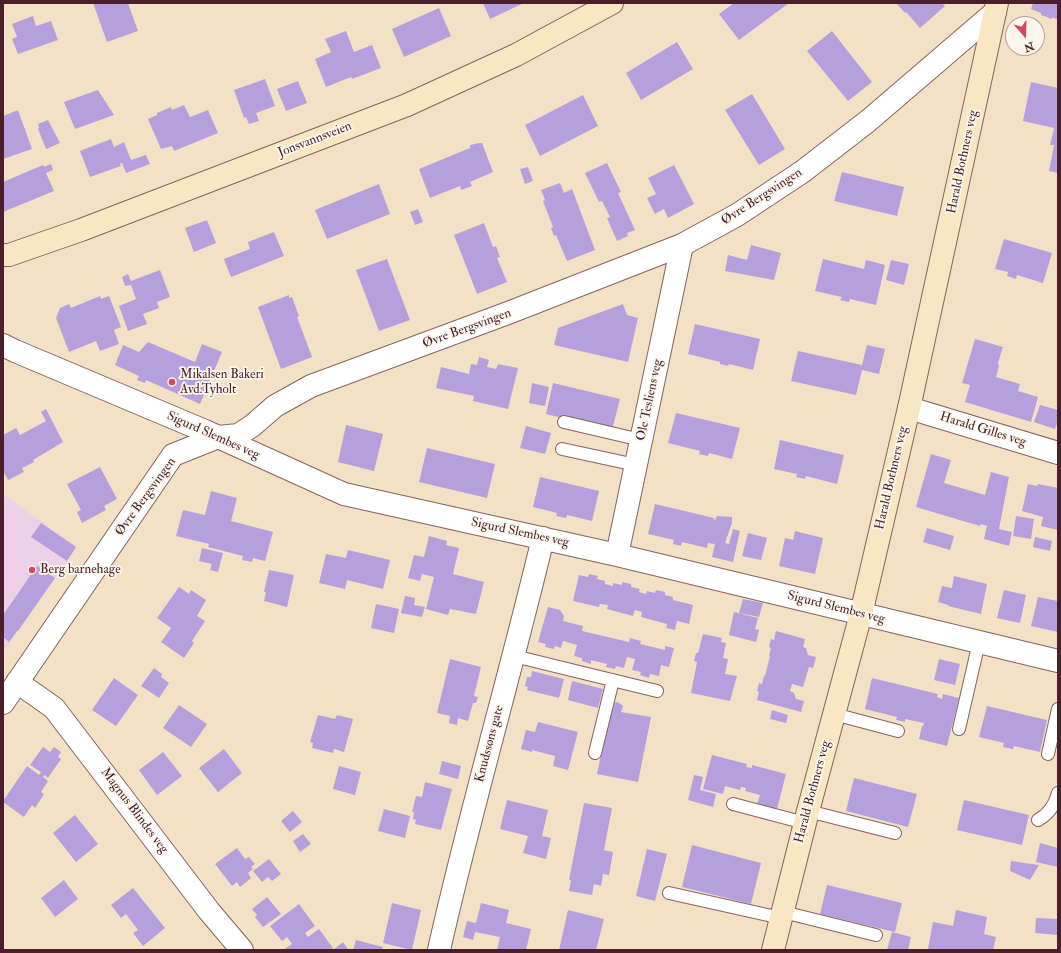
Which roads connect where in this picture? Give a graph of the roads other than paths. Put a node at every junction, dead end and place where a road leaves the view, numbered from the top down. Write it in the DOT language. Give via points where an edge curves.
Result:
graph roads {
  1 [pos="612,3"];
  2 [pos="996,7"];
  3 [pos="682,245"];
  4 [pos="5,257"];
  5 [pos="3,345"];
  6 [pos="909,408"];
  7 [pos="564,422"];
  8 [pos="218,437"];
  9 [pos="641,440"];
  10 [pos="562,449"];
  11 [pos="1058,453"];
  12 [pos="636,465"];
  13 [pos="543,538"];
  14 [pos="617,555"];
  15 [pos="861,614"];
  16 [pos="979,642"];
  17 [pos="514,656"];
  18 [pos="1058,661"];
  19 [pos="613,680"];
  20 [pos="18,682"];
  21 [pos="657,691"];
  22 [pos="3,703"];
  23 [pos="1058,708"];
  24 [pos="834,714"];
  25 [pos="959,729"];
  26 [pos="898,731"];
  27 [pos="595,753"];
  28 [pos="1048,754"];
  29 [pos="1058,793"];
  30 [pos="733,804"];
  31 [pos="806,817"];
  32 [pos="1038,820"];
  33 [pos="895,833"];
  34 [pos="669,893"];
  35 [pos="782,915"];
  36 [pos="876,935"];
  37 [pos="242,950"];
  38 [pos="439,950"];
  39 [pos="773,950"];
  1 -- 4 [label="street, Jonsvannsveien" via="516,55 407,105"];
  2 -- 3 [label="street, Øvre Bergsvingen" via="868,121 802,172 737,215"];
  2 -- 6 [label="street, Harald Bothners veg"];
  3 -- 8 [label="street, Øvre Bergsvingen" via="501,316 311,386 275,406 238,435"];
  3 -- 9 [label="street, Ole Tesliens veg"];
  5 -- 8 [label="street, Sigurd Slembes veg"];
  6 -- 11 [label="street, Harald Gilles veg"];
  6 -- 15 [label="street, Harald Bothners veg"];
  7 -- 9 [label="lane"];
  8 -- 13 [label="street, Sigurd Slembes veg" via="344,494"];
  8 -- 20 [label="street, Øvre Bergsvingen" via="172,455"];
  9 -- 12 [label="street, Ole Tesliens veg"];
  10 -- 12 [label="lane"];
  12 -- 14 [label="street, Ole Tesliens veg"];
  13 -- 14 [label="street, Sigurd Slembes veg"];
  13 -- 17 [label="street, Knudssøns gate"];
  14 -- 15 [label="street, Sigurd Slembes veg"];
  15 -- 16 [label="street, Sigurd Slembes veg"];
  15 -- 24 [label="street, Harald Bothners veg"];
  16 -- 18 [label="street, Sigurd Slembes veg"];
  16 -- 25 [label="lane"];
  17 -- 19 [label="lane"];
  17 -- 38 [label="street, Knudssøns gate" via="475,798"];
  19 -- 21 [label="lane"];
  19 -- 27 [label="lane"];
  20 -- 22 [label="street, Øvre Bergsvingen"];
  20 -- 37 [label="street, Magnus Blindes veg" via="54,708"];
  23 -- 28 [label="lane"];
  24 -- 26 [label="lane"];
  24 -- 31 [label="street, Harald Bothners veg"];
  29 -- 32 [label="lane" via="1056,803"];
  30 -- 31 [label="lane"];
  31 -- 33 [label="lane"];
  31 -- 35 [label="street, Harald Bothners veg"];
  34 -- 35 [label="lane"];
  35 -- 36 [label="lane"];
  35 -- 39 [label="street, Harald Bothners veg"];
}
